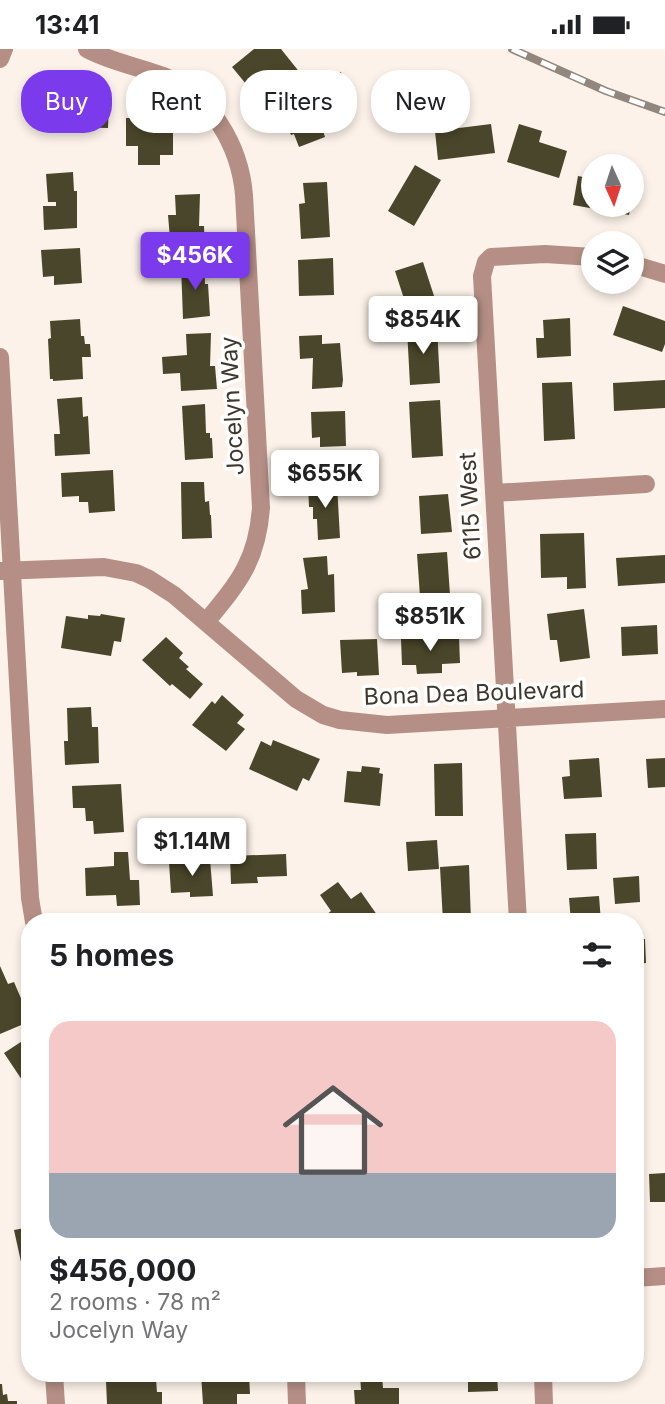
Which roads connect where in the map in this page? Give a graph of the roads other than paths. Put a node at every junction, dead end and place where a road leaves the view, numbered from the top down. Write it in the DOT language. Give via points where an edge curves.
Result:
graph roads {
  1 [pos="4,49"];
  2 [pos="87,49"];
  3 [pos="0,59"];
  4 [pos="581,256"];
  5 [pos="644,268"];
  6 [pos="665,274"];
  7 [pos="0,357"];
  8 [pos="646,484"];
  9 [pos="494,493"];
  10 [pos="6,570"];
  11 [pos="206,622"];
  12 [pos="665,709"];
  13 [pos="506,718"];
  14 [pos="32,913"];
  15 [pos="517,913"];
  16 [pos="665,1276"];
  17 [pos="644,1277"];
  18 [pos="55,1382"];
  19 [pos="296,1382"];
  20 [pos="543,1382"];
  21 [pos="56,1404"];
  22 [pos="297,1404"];
  23 [pos="544,1404"];
  1 -- 3 [label="street"];
  2 -- 11 [label="street, Jocelyn Way" via="164,76 193,95 226,134 241,171 260,517 250,562"];
  4 -- 9 [label="street, 6115 West" via="491,257 483,269"];
  5 -- 6 [label="street"];
  7 -- 10 [label="street"];
  8 -- 9 [label="street"];
  9 -- 13 [label="street, 6115 West"];
  10 -- 11 [label="street, Bona Dea Boulevard" via="89,566 135,573 161,585"];
  10 -- 14 [label="street"];
  11 -- 13 [label="street, Bona Dea Boulevard" via="296,699 323,715 387,725"];
  12 -- 13 [label="street, Bona Dea Boulevard"];
  13 -- 15 [label="street, 6115 West"];
  16 -- 17 [label="street"];
  18 -- 21 [label="street"];
  19 -- 22 [label="street"];
  20 -- 23 [label="street"];
}
